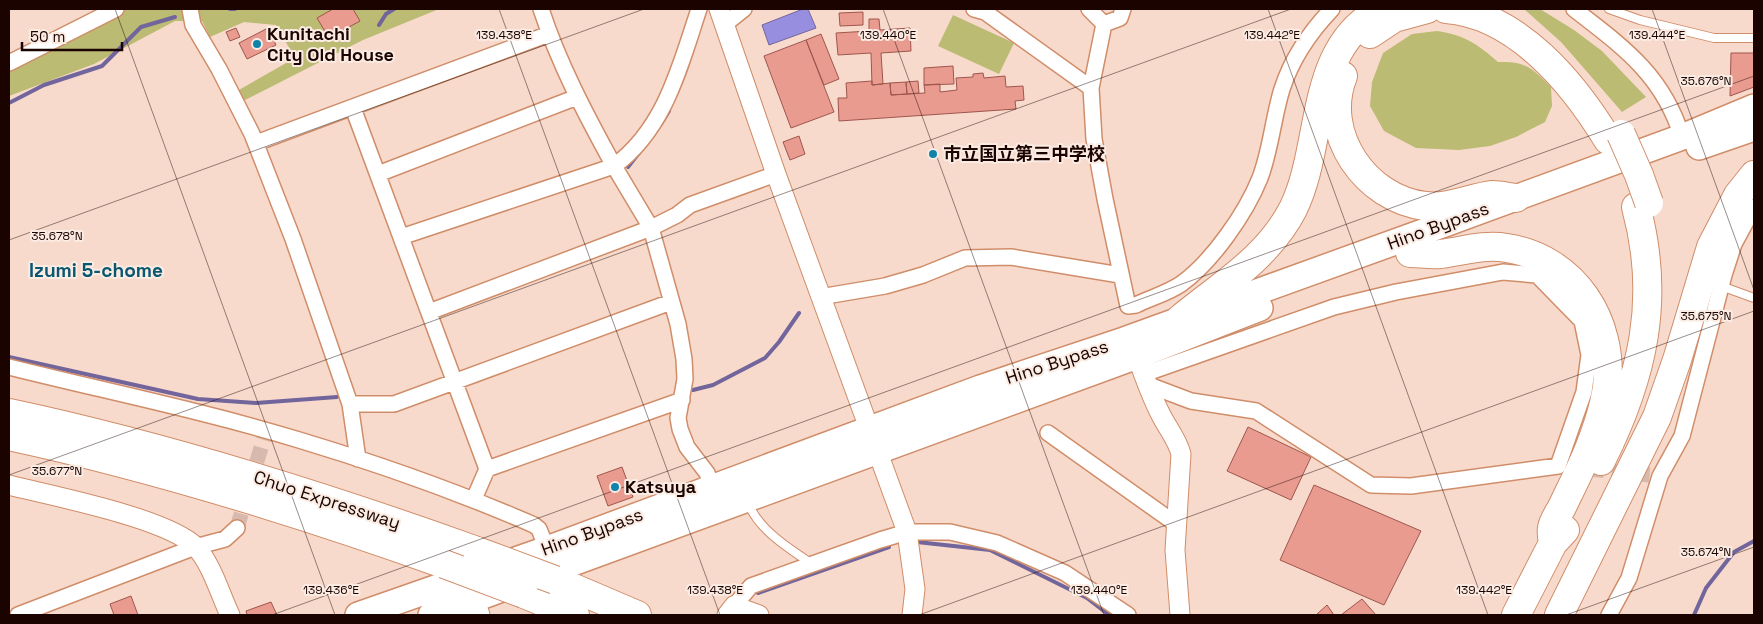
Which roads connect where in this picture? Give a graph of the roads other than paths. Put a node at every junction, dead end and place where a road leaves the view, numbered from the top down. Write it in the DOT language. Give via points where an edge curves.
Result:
graph roads {
  1 [pos="116,9"];
  2 [pos="190,9"];
  3 [pos="541,9"];
  4 [pos="699,9"];
  5 [pos="744,9"];
  6 [pos="974,9"];
  7 [pos="1089,9"];
  8 [pos="1123,9"];
  9 [pos="1332,9"];
  10 [pos="1383,9"];
  11 [pos="1427,9"];
  12 [pos="1446,9"];
  13 [pos="1494,9"];
  14 [pos="1577,9"];
  15 [pos="1609,9"];
  16 [pos="99,12"];
  17 [pos="722,17"];
  18 [pos="1104,24"];
  19 [pos="550,34"];
  20 [pos="1754,38"];
  21 [pos="9,63"];
  22 [pos="1091,88"];
  23 [pos="577,97"];
  24 [pos="1754,107"];
  25 [pos="353,108"];
  26 [pos="1754,128"];
  27 [pos="1614,137"];
  28 [pos="1682,137"];
  29 [pos="256,144"];
  30 [pos="614,166"];
  31 [pos="378,174"];
  32 [pos="776,174"];
  33 [pos="1754,175"];
  34 [pos="1516,198"];
  35 [pos="1642,205"];
  36 [pos="1754,207"];
  37 [pos="651,228"];
  38 [pos="401,237"];
  39 [pos="1410,253"];
  40 [pos="1120,275"];
  41 [pos="1721,286"];
  42 [pos="820,297"];
  43 [pos="1754,298"];
  44 [pos="670,302"];
  45 [pos="429,312"];
  46 [pos="1180,319"];
  47 [pos="9,366"];
  48 [pos="1142,371"];
  49 [pos="455,383"];
  50 [pos="682,400"];
  51 [pos="350,404"];
  52 [pos="9,413"];
  53 [pos="1048,433"];
  54 [pos="9,436"];
  55 [pos="872,440"];
  56 [pos="358,459"];
  57 [pos="487,468"];
  58 [pos="9,485"];
  59 [pos="712,486"];
  60 [pos="1620,491"];
  61 [pos="746,498"];
  62 [pos="474,499"];
  63 [pos="1176,524"];
  64 [pos="238,528"];
  65 [pos="907,532"];
  66 [pos="1553,543"];
  67 [pos="195,547"];
  68 [pos="547,549"];
  69 [pos="812,564"];
  70 [pos="477,607"];
  71 [pos="730,611"];
  72 [pos="18,615"];
  73 [pos="230,615"];
  74 [pos="358,615"];
  75 [pos="430,615"];
  76 [pos="575,615"];
  77 [pos="637,615"];
  78 [pos="759,615"];
  79 [pos="912,615"];
  80 [pos="1128,615"];
  81 [pos="1180,615"];
  82 [pos="1516,615"];
  83 [pos="1559,615"];
  84 [pos="1609,615"];
  1 -- 16 [label="street"];
  2 -- 29 [label="street" via="193,25"];
  3 -- 19 [label="street"];
  4 -- 30 [label="street" via="660,114 631,153"];
  5 -- 17 [label="street"];
  6 -- 22 [label="street" via="985,12"];
  7 -- 18 [label="street"];
  8 -- 18 [label="street" via="1120,18"];
  9 -- 40 [label="street" via="1304,40 1291,66 1282,88 1260,177 1246,208 1224,238 1180,284 1136,305 1128,306 1125,301"];
  10 -- 46 [label="highway" via="1351,34 1332,64 1301,191 1281,228 1240,274"];
  11 -- 34 [label="highway" via="1406,13 1386,22 1367,36 1352,55 1341,80 1338,105 1339,127 1347,151 1356,166 1381,190 1409,203 1443,206 1493,195"];
  12 -- 27 [label="highway" via="1484,18 1530,47 1558,72"];
  13 -- 27 [label="highway" via="1521,24 1553,49 1597,97"];
  14 -- 28 [label="street" via="1624,47 1649,73 1675,114"];
  15 -- 20 [label="lane" via="1714,38"];
  16 -- 21 [label="street"];
  17 -- 32 [label="street"];
  18 -- 22 [label="street"];
  19 -- 23 [label="street"];
  19 -- 25 [label="street"];
  22 -- 40 [label="street" via="1094,139"];
  23 -- 30 [label="street"];
  23 -- 31 [label="street"];
  24 -- 28 [label="highway, Hino Bypass"];
  25 -- 29 [label="street"];
  25 -- 31 [label="street"];
  26 -- 39 [label="highway, Hino Bypass"];
  27 -- 35 [label="highway, bridge" via="1639,175"];
  28 -- 34 [label="highway, Hino Bypass"];
  29 -- 51 [label="street"];
  30 -- 37 [label="street"];
  30 -- 38 [label="street"];
  31 -- 38 [label="street"];
  32 -- 37 [label="street" via="690,205"];
  32 -- 42 [label="street"];
  33 -- 60 [label="highway" via="1738,195 1711,246 1665,396"];
  34 -- 46 [label="highway, Hino Bypass"];
  35 -- 60 [label="highway" via="1659,251 1661,320 1652,371 1637,416"];
  35 -- 66 [label="highway" via="1648,294 1638,370 1612,440 1563,533"];
  36 -- 41 [label="street" via="1734,244"];
  37 -- 44 [label="street"];
  37 -- 45 [label="street"];
  38 -- 45 [label="street"];
  39 -- 48 [label="highway, Hino Bypass" via="1269,304"];
  39 -- 66 [label="highway" via="1440,254 1466,248 1495,247 1530,254 1556,267 1570,279 1583,292 1596,314 1607,356 1604,403 1588,451 1552,528"];
  40 -- 42 [label="street" via="1012,258 965,258 885,286"];
  41 -- 43 [label="lane"];
  41 -- 84 [label="street" via="1682,436 1660,476 1629,578"];
  42 -- 55 [label="street"];
  44 -- 49 [label="street"];
  44 -- 50 [label="street" via="678,324 684,359"];
  45 -- 49 [label="street"];
  46 -- 55 [label="highway, Hino Bypass"];
  47 -- 56 [label="street" via="266,431"];
  48 -- 48 [label="street" via="1334,307 1503,272 1536,274 1582,322 1589,355 1584,392 1558,466 1411,486 1371,485 1256,411 1191,401"];
  48 -- 55 [label="highway, Hino Bypass"];
  48 -- 63 [label="street" via="1162,418 1178,441"];
  49 -- 51 [label="street" via="394,404"];
  49 -- 57 [label="street"];
  50 -- 57 [label="street"];
  50 -- 59 [label="street" via="678,418 683,438"];
  51 -- 56 [label="street"];
  52 -- 77 [label="highway, Chuo Expressway, bridge" via="150,446 352,506 555,580"];
  53 -- 63 [label="street"];
  54 -- 76 [label="highway, Chuo Expressway, bridge" via="231,492 444,564"];
  55 -- 59 [label="highway, Hino Bypass"];
  55 -- 61 [label="highway, Hino Bypass"];
  55 -- 65 [label="street"];
  56 -- 62 [label="street"];
  57 -- 62 [label="street"];
  58 -- 67 [label="street" via="162,526"];
  59 -- 68 [label="highway, Hino Bypass"];
  60 -- 83 [label="highway"];
  61 -- 69 [label="lane" via="753,514 782,544"];
  61 -- 70 [label="highway, Hino Bypass"];
  62 -- 68 [label="street" via="534,525"];
  63 -- 81 [label="street" via="1174,550"];
  64 -- 67 [label="street" via="224,539"];
  65 -- 69 [label="street"];
  65 -- 79 [label="street" via="915,589"];
  65 -- 80 [label="street" via="950,532 997,543 1065,573"];
  66 -- 82 [label="highway"];
  67 -- 72 [label="street"];
  67 -- 73 [label="street" via="210,569"];
  68 -- 74 [label="highway, Hino Bypass"];
  69 -- 71 [label="street" via="751,586"];
  70 -- 75 [label="highway, Hino Bypass"];
  71 -- 78 [label="street"];
}
